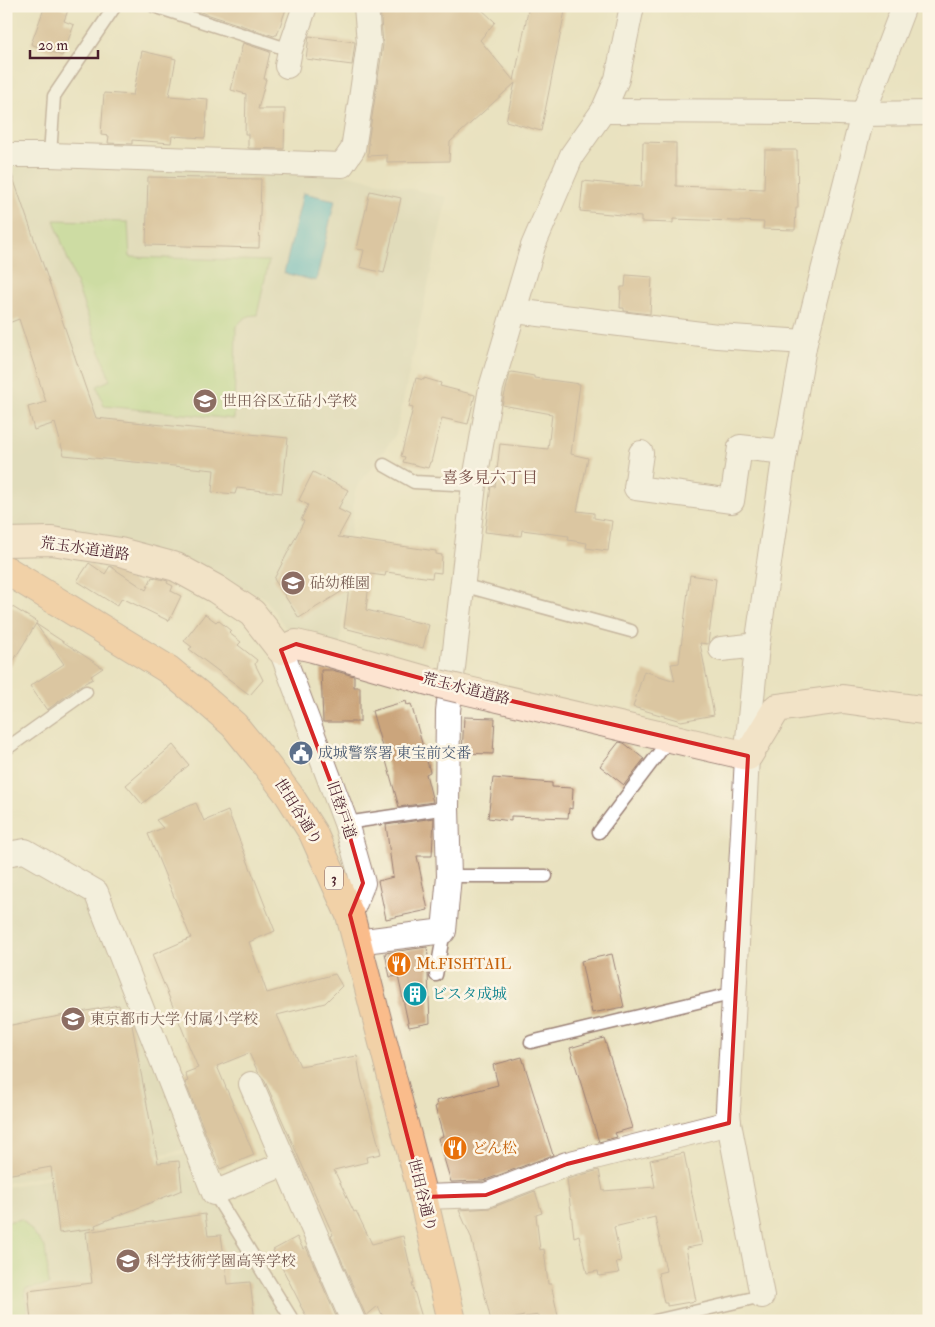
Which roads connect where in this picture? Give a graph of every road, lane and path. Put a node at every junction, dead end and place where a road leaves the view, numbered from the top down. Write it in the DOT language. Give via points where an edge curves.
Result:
graph roads {
  1 [pos="115,6"];
  2 [pos="154,6"];
  3 [pos="305,6"];
  4 [pos="366,6"];
  5 [pos="632,6"];
  6 [pos="904,6"];
  7 [pos="288,58"];
  8 [pos="603,111"];
  9 [pos="929,113"];
  10 [pos="863,114"];
  11 [pos="6,154"];
  12 [pos="50,155"];
  13 [pos="515,311"];
  14 [pos="805,342"];
  15 [pos="785,452"];
  16 [pos="641,454"];
  17 [pos="384,466"];
  18 [pos="474,485"];
  19 [pos="6,542"];
  20 [pos="6,570"];
  21 [pos="462,585"];
  22 [pos="631,631"];
  23 [pos="757,646"];
  24 [pos="282,650"];
  25 [pos="721,650"];
  26 [pos="86,692"];
  27 [pos="929,711"];
  28 [pos="671,737"];
  29 [pos="6,749"];
  30 [pos="748,756"];
  31 [pos="447,808"];
  32 [pos="346,823"];
  33 [pos="599,832"];
  34 [pos="6,854"];
  35 [pos="449,876"];
  36 [pos="546,876"];
  37 [pos="350,915"];
  38 [pos="444,932"];
  39 [pos="356,942"];
  40 [pos="436,975"];
  41 [pos="735,993"];
  42 [pos="530,1042"];
  43 [pos="251,1084"];
  44 [pos="730,1122"];
  45 [pos="284,1164"];
  46 [pos="214,1193"];
  47 [pos="423,1197"];
  48 [pos="762,1296"];
  49 [pos="293,1321"];
  50 [pos="352,1321"];
  51 [pos="452,1321"];
  52 [pos="655,1321"];
  1 -- 12 [label="lane" via="54,96"];
  2 -- 7 [label="lane"];
  3 -- 7 [label="street"];
  4 -- 12 [label="street" via="369,42 362,92 353,149 342,165"];
  5 -- 8 [label="street" via="617,79"];
  6 -- 10 [label="street"];
  8 -- 10 [label="street"];
  8 -- 13 [label="street" via="572,155 533,246"];
  9 -- 10 [label="street"];
  10 -- 14 [label="street"];
  11 -- 12 [label="street"];
  13 -- 14 [label="street" via="717,336"];
  13 -- 18 [label="street" via="491,388"];
  14 -- 15 [label="street"];
  15 -- 16 [label="street" via="740,447 732,501 636,488"];
  15 -- 23 [label="street"];
  17 -- 18 [label="lane" via="414,482"];
  18 -- 21 [label="street"];
  19 -- 24 [label="main road, 荒玉水道道路" via="52,541 120,552 176,567 252,613"];
  20 -- 37 [label="main road, 世田谷通り / 3" via="168,670 234,725 290,795 313,833"];
  21 -- 22 [label="lane"];
  21 -- 31 [label="street" via="448,711"];
  23 -- 25 [label="street"];
  23 -- 30 [label="street"];
  24 -- 28 [label="main road, 荒玉水道道路" via="296,644 450,686"];
  24 -- 32 [label="street, 旧登戸道"];
  26 -- 29 [label="lane"];
  27 -- 30 [label="main road" via="844,699 776,708"];
  28 -- 30 [label="main road, 荒玉水道道路"];
  28 -- 33 [label="lane"];
  30 -- 41 [label="street"];
  31 -- 32 [label="lane"];
  31 -- 35 [label="street"];
  32 -- 37 [label="street, 旧登戸道" via="363,883"];
  34 -- 46 [label="street" via="26,851 96,892"];
  35 -- 36 [label="lane"];
  35 -- 38 [label="street"];
  37 -- 39 [label="main road, 世田谷通り / 3"];
  38 -- 39 [label="street"];
  38 -- 40 [label="lane"];
  39 -- 47 [label="main road, 世田谷通り / 3"];
  41 -- 42 [label="lane"];
  41 -- 44 [label="street"];
  43 -- 45 [label="street"];
  44 -- 47 [label="street" via="567,1164 486,1194"];
  44 -- 48 [label="street"];
  45 -- 46 [label="street"];
  45 -- 50 [label="street"];
  46 -- 49 [label="lane"];
  47 -- 51 [label="main road, 世田谷通り / 3"];
  48 -- 52 [label="lane"];
}
